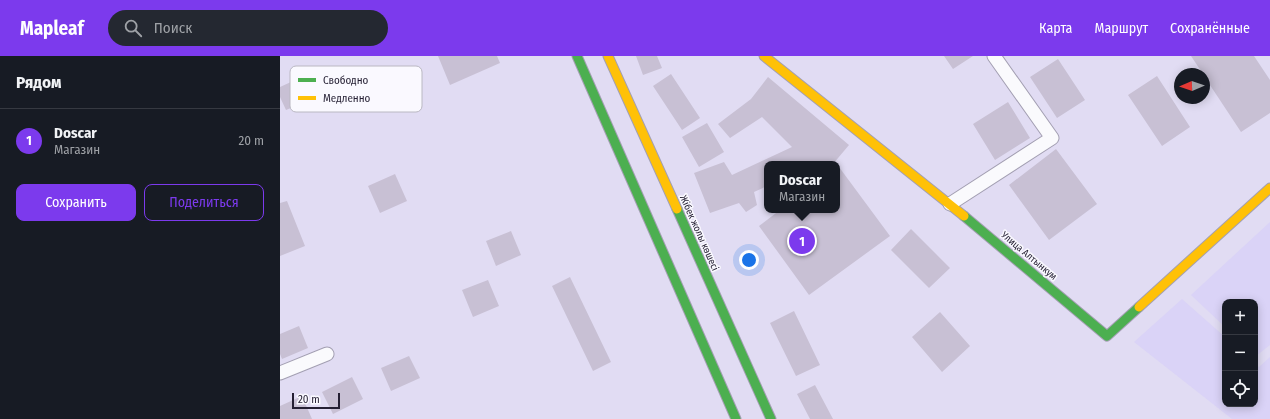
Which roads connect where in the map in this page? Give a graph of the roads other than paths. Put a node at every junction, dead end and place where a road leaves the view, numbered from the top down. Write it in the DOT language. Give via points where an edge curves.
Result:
graph roads {
  1 [pos="578,56"];
  2 [pos="608,56"];
  3 [pos="764,56"];
  4 [pos="994,56"];
  5 [pos="1270,188"];
  6 [pos="950,204"];
  7 [pos="327,354"];
  8 [pos="280,373"];
  9 [pos="736,419"];
  10 [pos="770,419"];
  1 -- 9 [label="main road"];
  2 -- 10 [label="main road, Жібек жолы көшесі"];
  3 -- 6 [label="main road, Улица Алтынкум"];
  4 -- 6 [label="street" via="1052,138"];
  5 -- 6 [label="main road, Улица Алтынкум" via="1107,336"];
  7 -- 8 [label="street"];
}
